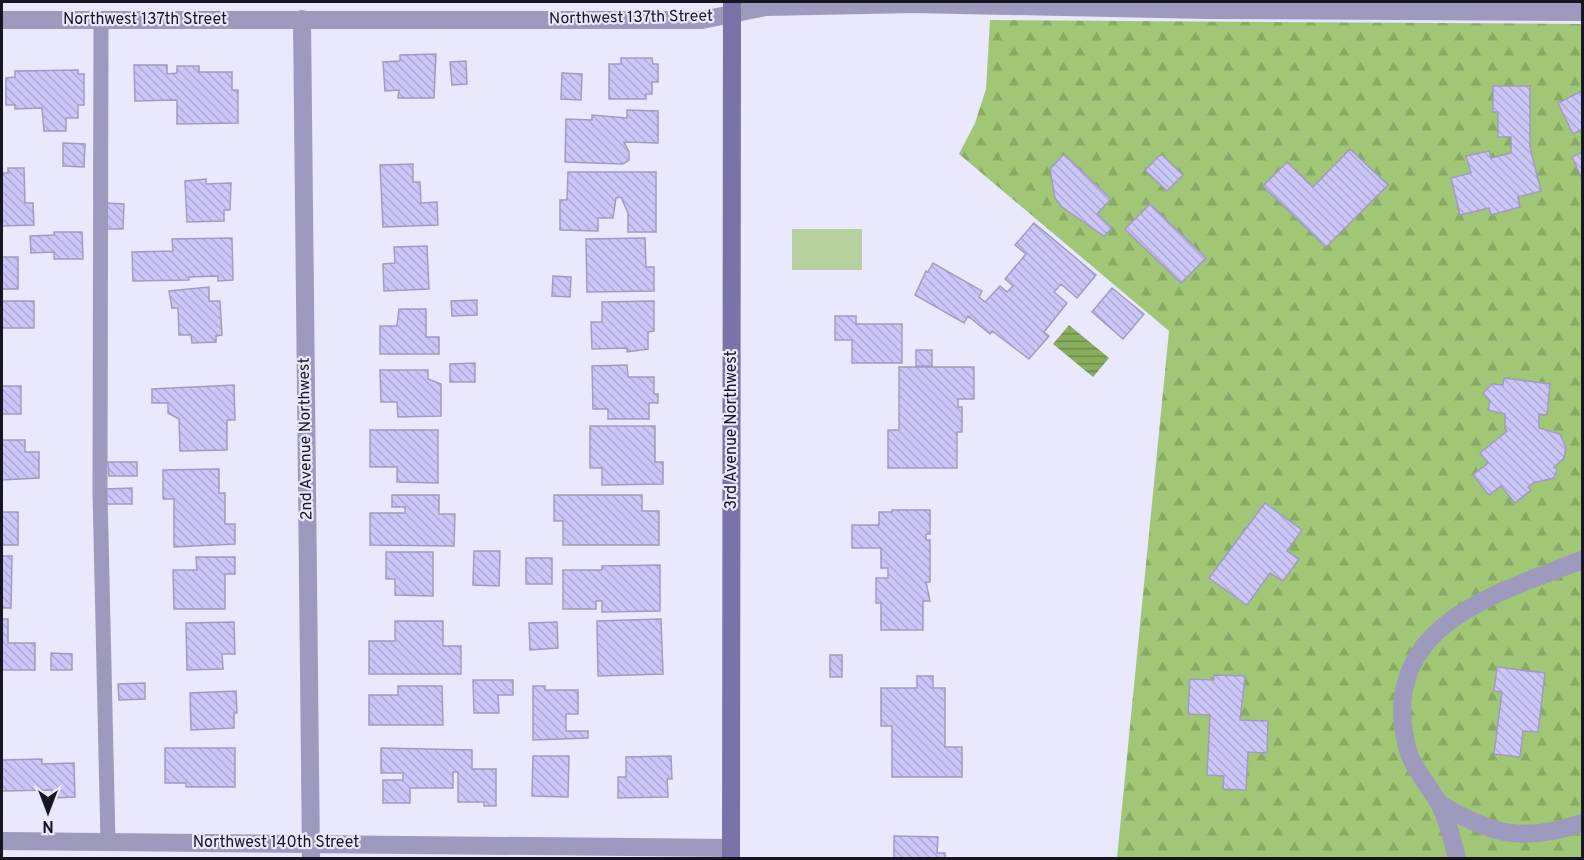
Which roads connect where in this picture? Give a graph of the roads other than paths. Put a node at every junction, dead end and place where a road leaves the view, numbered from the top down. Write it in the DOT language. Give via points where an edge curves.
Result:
graph roads {
  1 [pos="914,3"];
  2 [pos="1207,6"];
  3 [pos="732,8"];
  4 [pos="1582,12"];
  5 [pos="302,19"];
  6 [pos="2,20"];
  7 [pos="101,20"];
  8 [pos="1582,560"];
  9 [pos="1440,804"];
  10 [pos="1582,823"];
  11 [pos="2,842"];
  12 [pos="108,842"];
  13 [pos="311,851"];
  14 [pos="731,853"];
  15 [pos="1457,858"];
  1 -- 2 [label="street, Northwest 137th Street"];
  1 -- 3 [label="street, Northwest 137th Street"];
  2 -- 4 [label="street, Northwest 137th Street"];
  3 -- 5 [label="street, Northwest 137th Street" via="702,21"];
  3 -- 14 [label="street, 3rd Avenue Northwest"];
  5 -- 7 [label="street, Northwest 137th Street"];
  5 -- 13 [label="street, 2nd Avenue Northwest"];
  6 -- 7 [label="street, Northwest 137th Street"];
  7 -- 12 [label="lane" via="100,492"];
  8 -- 9 [label="street" via="1460,612 1429,637 1412,666 1404,692 1407,748"];
  9 -- 10 [label="street" via="1473,824 1506,833 1548,834"];
  9 -- 15 [label="street"];
  11 -- 12 [label="street, Northwest 140th Street"];
  12 -- 13 [label="street, Northwest 140th Street"];
  13 -- 14 [label="street, Northwest 140th Street"];
}
